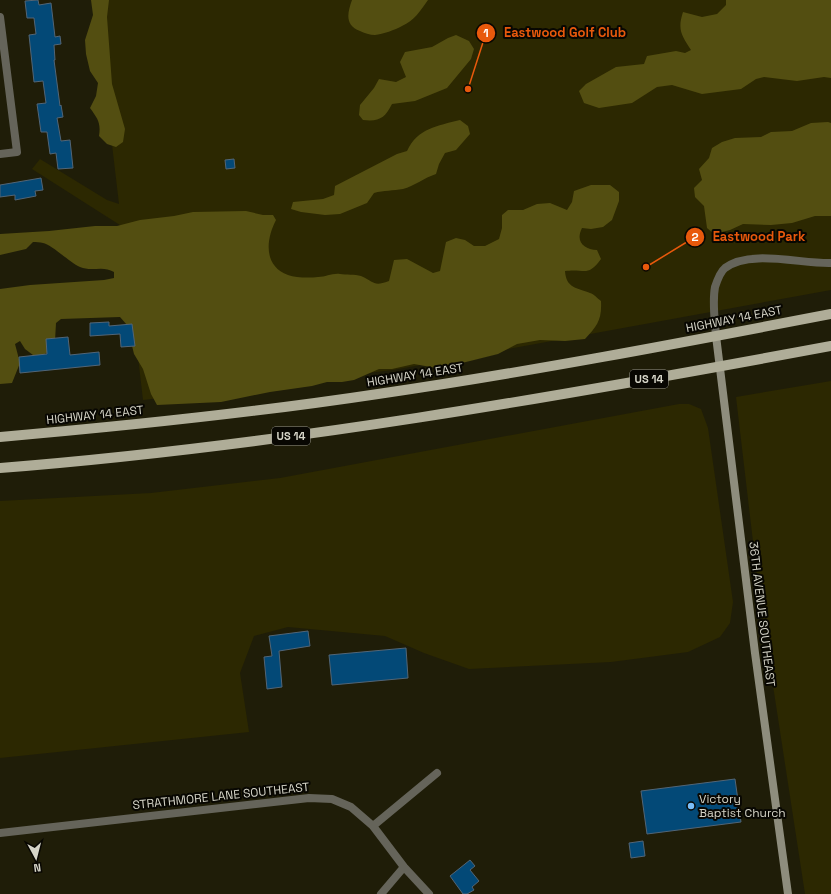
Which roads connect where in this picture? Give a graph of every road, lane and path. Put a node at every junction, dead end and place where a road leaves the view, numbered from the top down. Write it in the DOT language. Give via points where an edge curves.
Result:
graph roads {
  1 [pos="0,17"];
  2 [pos="0,154"];
  3 [pos="831,263"];
  4 [pos="831,314"];
  5 [pos="716,336"];
  6 [pos="831,346"];
  7 [pos="719,367"];
  8 [pos="0,437"];
  9 [pos="0,468"];
  10 [pos="437,773"];
  11 [pos="373,826"];
  12 [pos="0,833"];
  13 [pos="404,867"];
  14 [pos="380,894"];
  15 [pos="429,894"];
  16 [pos="788,894"];
  1 -- 2 [label="street" via="17,152"];
  3 -- 5 [label="street" via="768,258 736,262 725,268 715,286"];
  4 -- 5 [label="main road, HIGHWAY 14 EAST / US 14"];
  5 -- 7 [label="street, 36TH AVENUE SOUTHEAST"];
  5 -- 8 [label="main road, HIGHWAY 14 EAST / US 14" via="518,372 362,396 119,427"];
  6 -- 7 [label="main road, US 14"];
  7 -- 9 [label="main road, US 14" via="372,425 160,453"];
  7 -- 16 [label="street, 36TH AVENUE SOUTHEAST"];
  10 -- 11 [label="street"];
  11 -- 12 [label="street, STRATHMORE LANE SOUTHEAST" via="352,807 332,799 309,798"];
  11 -- 13 [label="street, STRATHMORE LANE SOUTHEAST"];
  13 -- 14 [label="street"];
  13 -- 15 [label="street, STRATHMORE LANE SOUTHEAST"];
}
